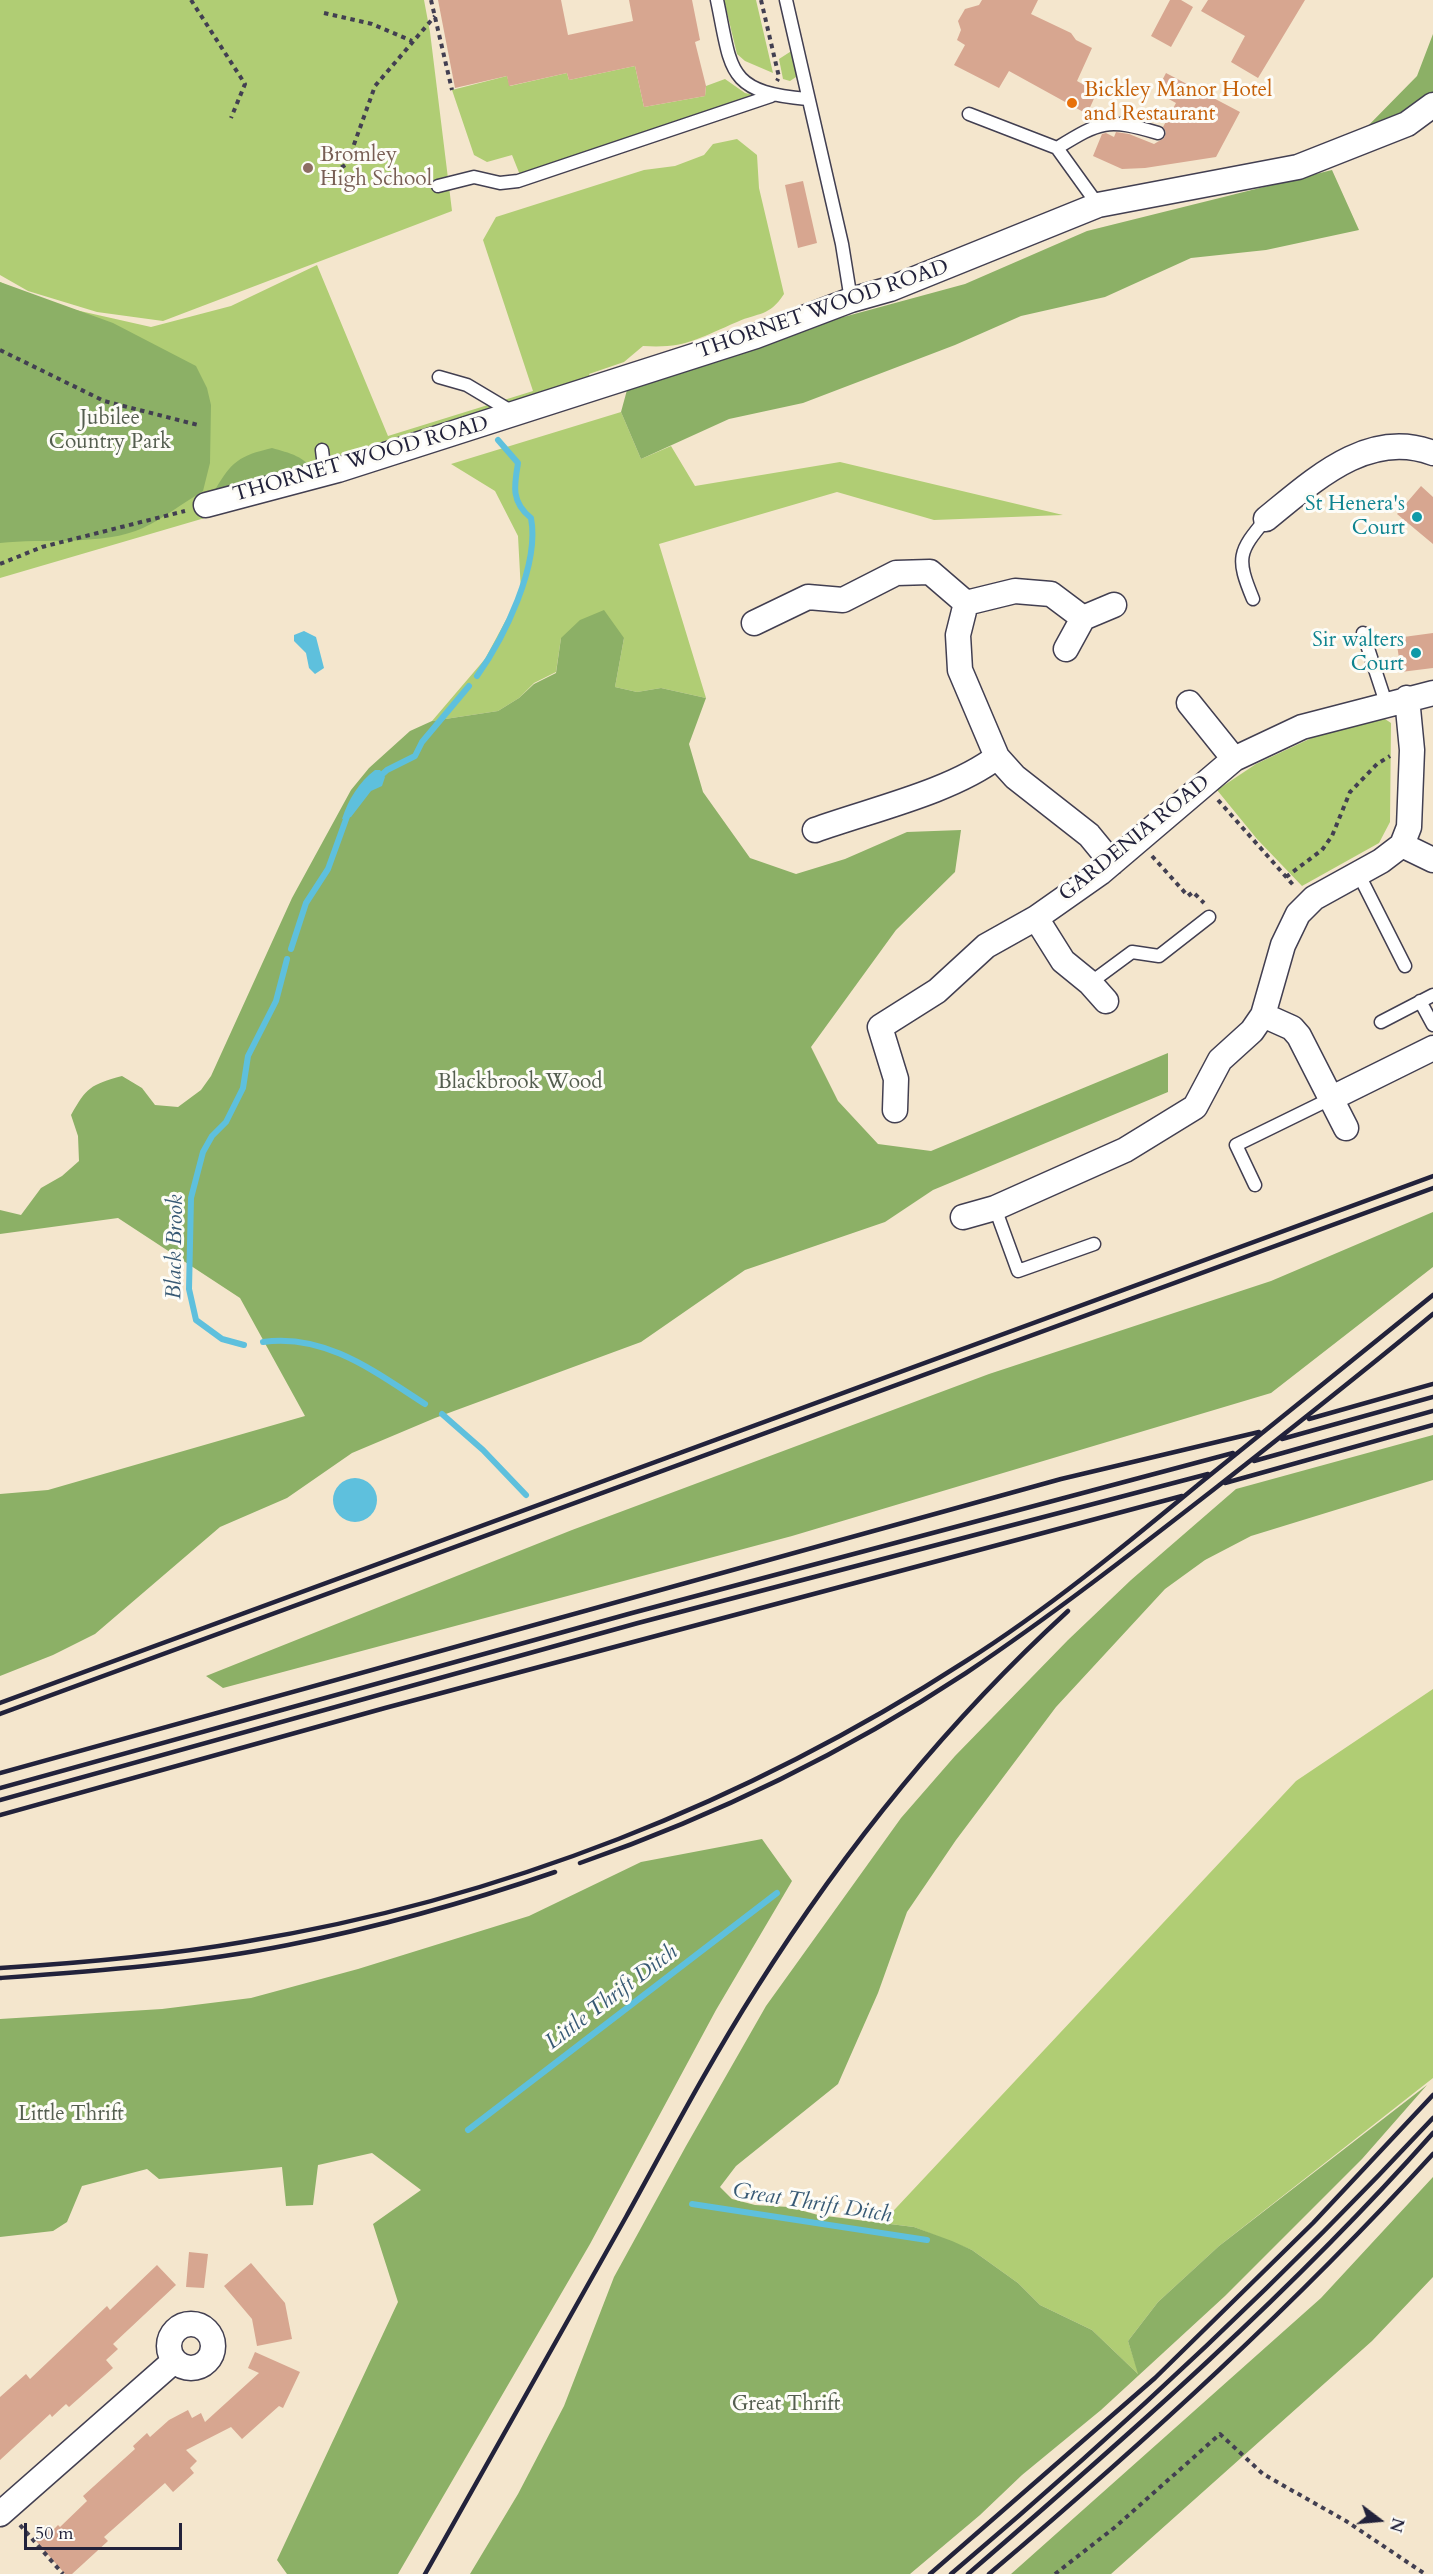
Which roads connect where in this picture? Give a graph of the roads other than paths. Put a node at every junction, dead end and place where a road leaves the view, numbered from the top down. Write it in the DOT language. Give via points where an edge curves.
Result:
graph roads {
  1 [pos="717,0"];
  2 [pos="786,0"];
  3 [pos="771,96"];
  4 [pos="807,99"];
  5 [pos="1433,105"];
  6 [pos="969,114"];
  7 [pos="1158,133"];
  8 [pos="1057,148"];
  9 [pos="438,186"];
  10 [pos="1098,205"];
  11 [pos="851,300"];
  12 [pos="440,378"];
  13 [pos="515,414"];
  14 [pos="322,450"];
  15 [pos="1433,453"];
  16 [pos="325,474"];
  17 [pos="206,505"];
  18 [pos="1266,519"];
  19 [pos="1253,598"];
  20 [pos="966,603"];
  21 [pos="1114,605"];
  22 [pos="1083,618"];
  23 [pos="754,623"];
  24 [pos="1363,633"];
  25 [pos="1066,649"];
  26 [pos="1433,693"];
  27 [pos="1396,701"];
  28 [pos="1189,703"];
  29 [pos="997,757"];
  30 [pos="1234,759"];
  31 [pos="815,830"];
  32 [pos="1402,845"];
  33 [pos="1433,860"];
  34 [pos="1112,863"];
  35 [pos="1358,873"];
  36 [pos="1209,917"];
  37 [pos="1036,918"];
  38 [pos="1405,966"];
  39 [pos="1098,992"];
  40 [pos="1433,995"];
  41 [pos="1420,1001"];
  42 [pos="1263,1015"];
  43 [pos="1381,1022"];
  44 [pos="1433,1026"];
  45 [pos="1433,1048"];
  46 [pos="1330,1099"];
  47 [pos="895,1110"];
  48 [pos="1346,1128"];
  49 [pos="1255,1185"];
  50 [pos="995,1208"];
  51 [pos="963,1217"];
  52 [pos="1094,1244"];
  53 [pos="174,2361"];
  54 [pos="3,2511"];
  1 -- 3 [label="lane" via="730,65 737,76"];
  2 -- 4 [label="lane"];
  3 -- 4 [label="lane"];
  3 -- 9 [label="lane" via="518,181 500,183 474,177"];
  4 -- 11 [label="lane" via="842,244"];
  5 -- 10 [label="street, THORNET WOOD ROAD" via="1407,124 1298,167"];
  6 -- 8 [label="lane"];
  7 -- 8 [label="lane" via="1112,123 1097,125"];
  8 -- 10 [label="lane"];
  10 -- 11 [label="street, THORNET WOOD ROAD" via="890,289"];
  11 -- 13 [label="street, THORNET WOOD ROAD" via="756,336"];
  12 -- 13 [label="lane" via="467,385"];
  13 -- 16 [label="street, THORNET WOOD ROAD"];
  14 -- 16 [label="lane"];
  15 -- 18 [label="street" via="1385,446 1344,460"];
  16 -- 17 [label="street, THORNET WOOD ROAD"];
  18 -- 19 [label="lane" via="1246,542 1240,569"];
  20 -- 22 [label="street" via="1015,591 1051,594"];
  20 -- 23 [label="street" via="930,573 896,573 843,600 808,597"];
  20 -- 29 [label="street" via="958,635 960,670"];
  21 -- 22 [label="street"];
  22 -- 25 [label="street"];
  24 -- 27 [label="lane"];
  26 -- 27 [label="street, GARDENIA ROAD"];
  27 -- 30 [label="street, GARDENIA ROAD" via="1302,727"];
  27 -- 32 [label="street" via="1412,750 1409,827"];
  28 -- 30 [label="street"];
  29 -- 31 [label="street" via="933,790"];
  29 -- 34 [label="street" via="1015,777 1089,835"];
  30 -- 34 [label="street, GARDENIA ROAD"];
  32 -- 33 [label="street"];
  32 -- 35 [label="street"];
  34 -- 37 [label="street, GARDENIA ROAD"];
  35 -- 38 [label="lane"];
  35 -- 42 [label="street" via="1307,904 1298,914 1283,945"];
  36 -- 39 [label="lane" via="1160,956 1132,952"];
  37 -- 39 [label="street" via="1063,961"];
  37 -- 47 [label="street, GARDENIA ROAD" via="986,946 937,991 880,1027 896,1079"];
  40 -- 41 [label="lane"];
  41 -- 43 [label="lane"];
  41 -- 44 [label="lane"];
  42 -- 46 [label="street" via="1292,1028 1299,1036"];
  42 -- 50 [label="street" via="1252,1031 1220,1060 1195,1107 1125,1150"];
  45 -- 46 [label="street"];
  46 -- 48 [label="street"];
  46 -- 49 [label="lane" via="1236,1145"];
  50 -- 51 [label="street"];
  50 -- 52 [label="lane" via="1018,1271"];
  53 -- 54 [label="street"];
}
